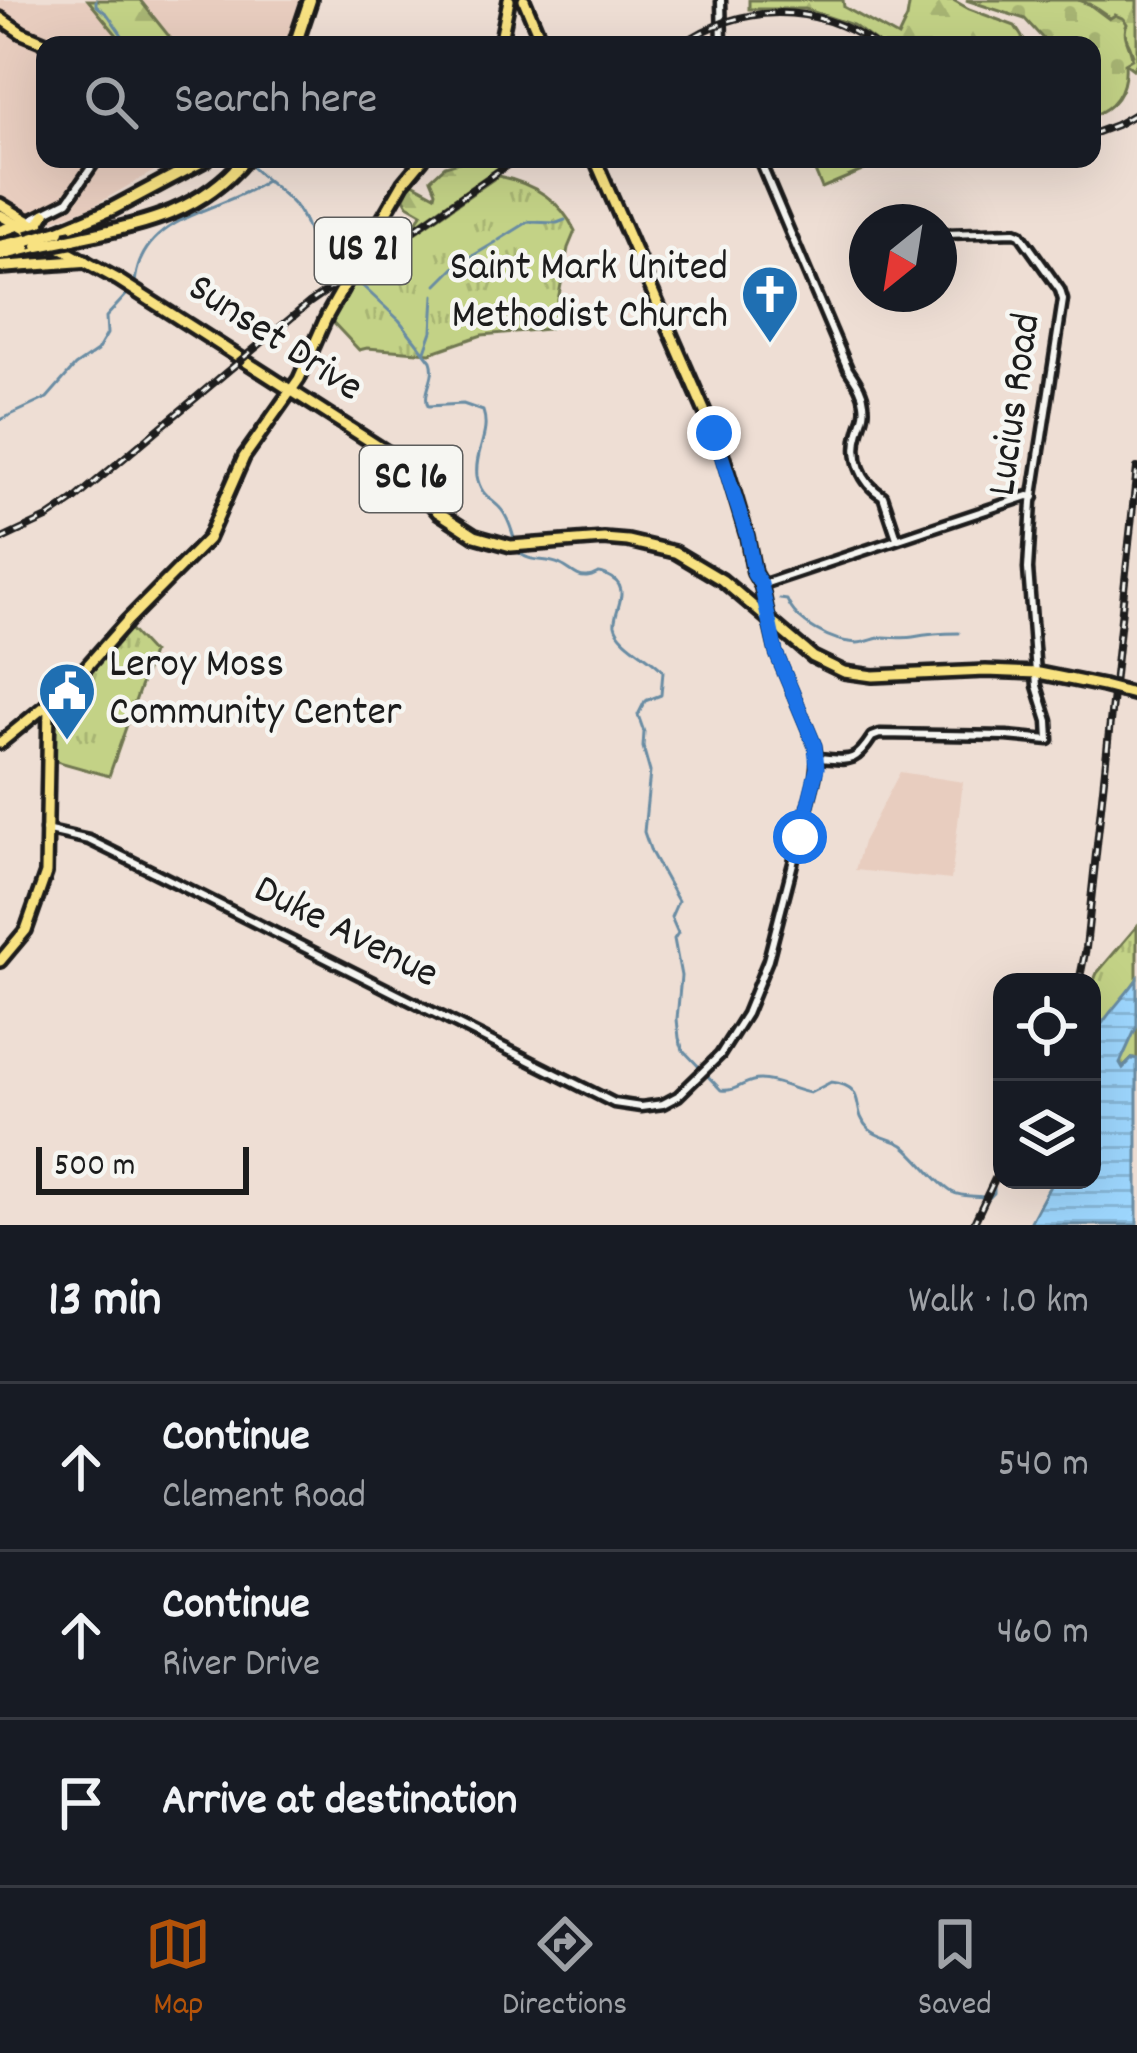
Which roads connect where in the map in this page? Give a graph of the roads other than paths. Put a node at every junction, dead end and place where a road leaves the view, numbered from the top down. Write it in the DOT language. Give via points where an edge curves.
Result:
graph roads {
  1 [pos="306,0"];
  2 [pos="509,0"];
  3 [pos="524,0"];
  4 [pos="721,0"];
  5 [pos="0,18"];
  6 [pos="295,36"];
  7 [pos="502,36"];
  8 [pos="539,36"];
  9 [pos="722,36"];
  10 [pos="36,39"];
  11 [pos="91,168"];
  12 [pos="189,168"];
  13 [pos="235,168"];
  14 [pos="417,168"];
  15 [pos="599,168"];
  16 [pos="763,168"];
  17 [pos="2,210"];
  18 [pos="45,214"];
  19 [pos="24,222"];
  20 [pos="43,230"];
  21 [pos="0,231"];
  22 [pos="957,234"];
  23 [pos="33,243"];
  24 [pos="0,251"];
  25 [pos="81,257"];
  26 [pos="0,267"];
  27 [pos="117,279"];
  28 [pos="294,391"];
  29 [pos="1034,497"];
  30 [pos="897,538"];
  31 [pos="761,584"];
  32 [pos="763,597"];
  33 [pos="749,603"];
  34 [pos="768,619"];
  35 [pos="785,633"];
  36 [pos="772,638"];
  37 [pos="1037,672"];
  38 [pos="1137,695"];
  39 [pos="47,701"];
  40 [pos="0,741"];
  41 [pos="818,758"];
  42 [pos="45,830"];
  43 [pos="0,961"];
  1 -- 6 [label="highway"];
  2 -- 7 [label="main road"];
  3 -- 8 [label="main road"];
  4 -- 9 [label="street"];
  5 -- 10 [label="main road"];
  11 -- 18 [label="street" via="70,199"];
  12 -- 23 [label="highway, bridge"];
  13 -- 25 [label="highway" via="210,193"];
  14 -- 28 [label="main road, US 21" via="337,297"];
  15 -- 31 [label="main road" via="721,449"];
  16 -- 30 [label="street" via="864,399 858,470 883,496"];
  17 -- 19 [label="main road, SC 16"];
  17 -- 21 [label="highway"];
  18 -- 19 [label="street"];
  18 -- 20 [label="main road"];
  19 -- 20 [label="main road, Sunset Drive / SC 16"];
  19 -- 21 [label="highway"];
  19 -- 25 [label="main road, Sunset Drive / SC 16"];
  20 -- 25 [label="main road, Sunset Drive / SC 16"];
  22 -- 29 [label="street, Lucius Road" via="1020,234 1062,293"];
  23 -- 24 [label="highway"];
  23 -- 25 [label="highway, bridge"];
  25 -- 26 [label="highway"];
  25 -- 27 [label="main road, Sunset Drive / SC 16"];
  25 -- 27 [label="main road, Sunset Drive / SC 16"];
  27 -- 28 [label="main road, Sunset Drive / SC 16"];
  28 -- 33 [label="main road, Sunset Drive / SC 16" via="387,452 438,512 492,550 604,539 662,547"];
  28 -- 39 [label="main road, US 21" via="243,461 204,544"];
  29 -- 30 [label="street"];
  29 -- 37 [label="street, Lucius Road" via="1028,578"];
  30 -- 31 [label="street"];
  31 -- 32 [label="main road"];
  32 -- 33 [label="main road"];
  32 -- 34 [label="main road"];
  33 -- 34 [label="main road, SC 16"];
  34 -- 35 [label="main road"];
  34 -- 36 [label="street"];
  35 -- 36 [label="main road"];
  35 -- 37 [label="main road" via="844,672"];
  36 -- 41 [label="street"];
  37 -- 38 [label="main road, bridge"];
  37 -- 41 [label="street, Lucius Road" via="1049,740 880,734 860,757"];
  39 -- 40 [label="main road, US 21"];
  39 -- 42 [label="main road"];
  41 -- 42 [label="street, Duke Avenue" via="746,1014 720,1055 678,1096 641,1107 614,1103 89,841"];
  42 -- 43 [label="main road" via="46,873 31,920"];
}
